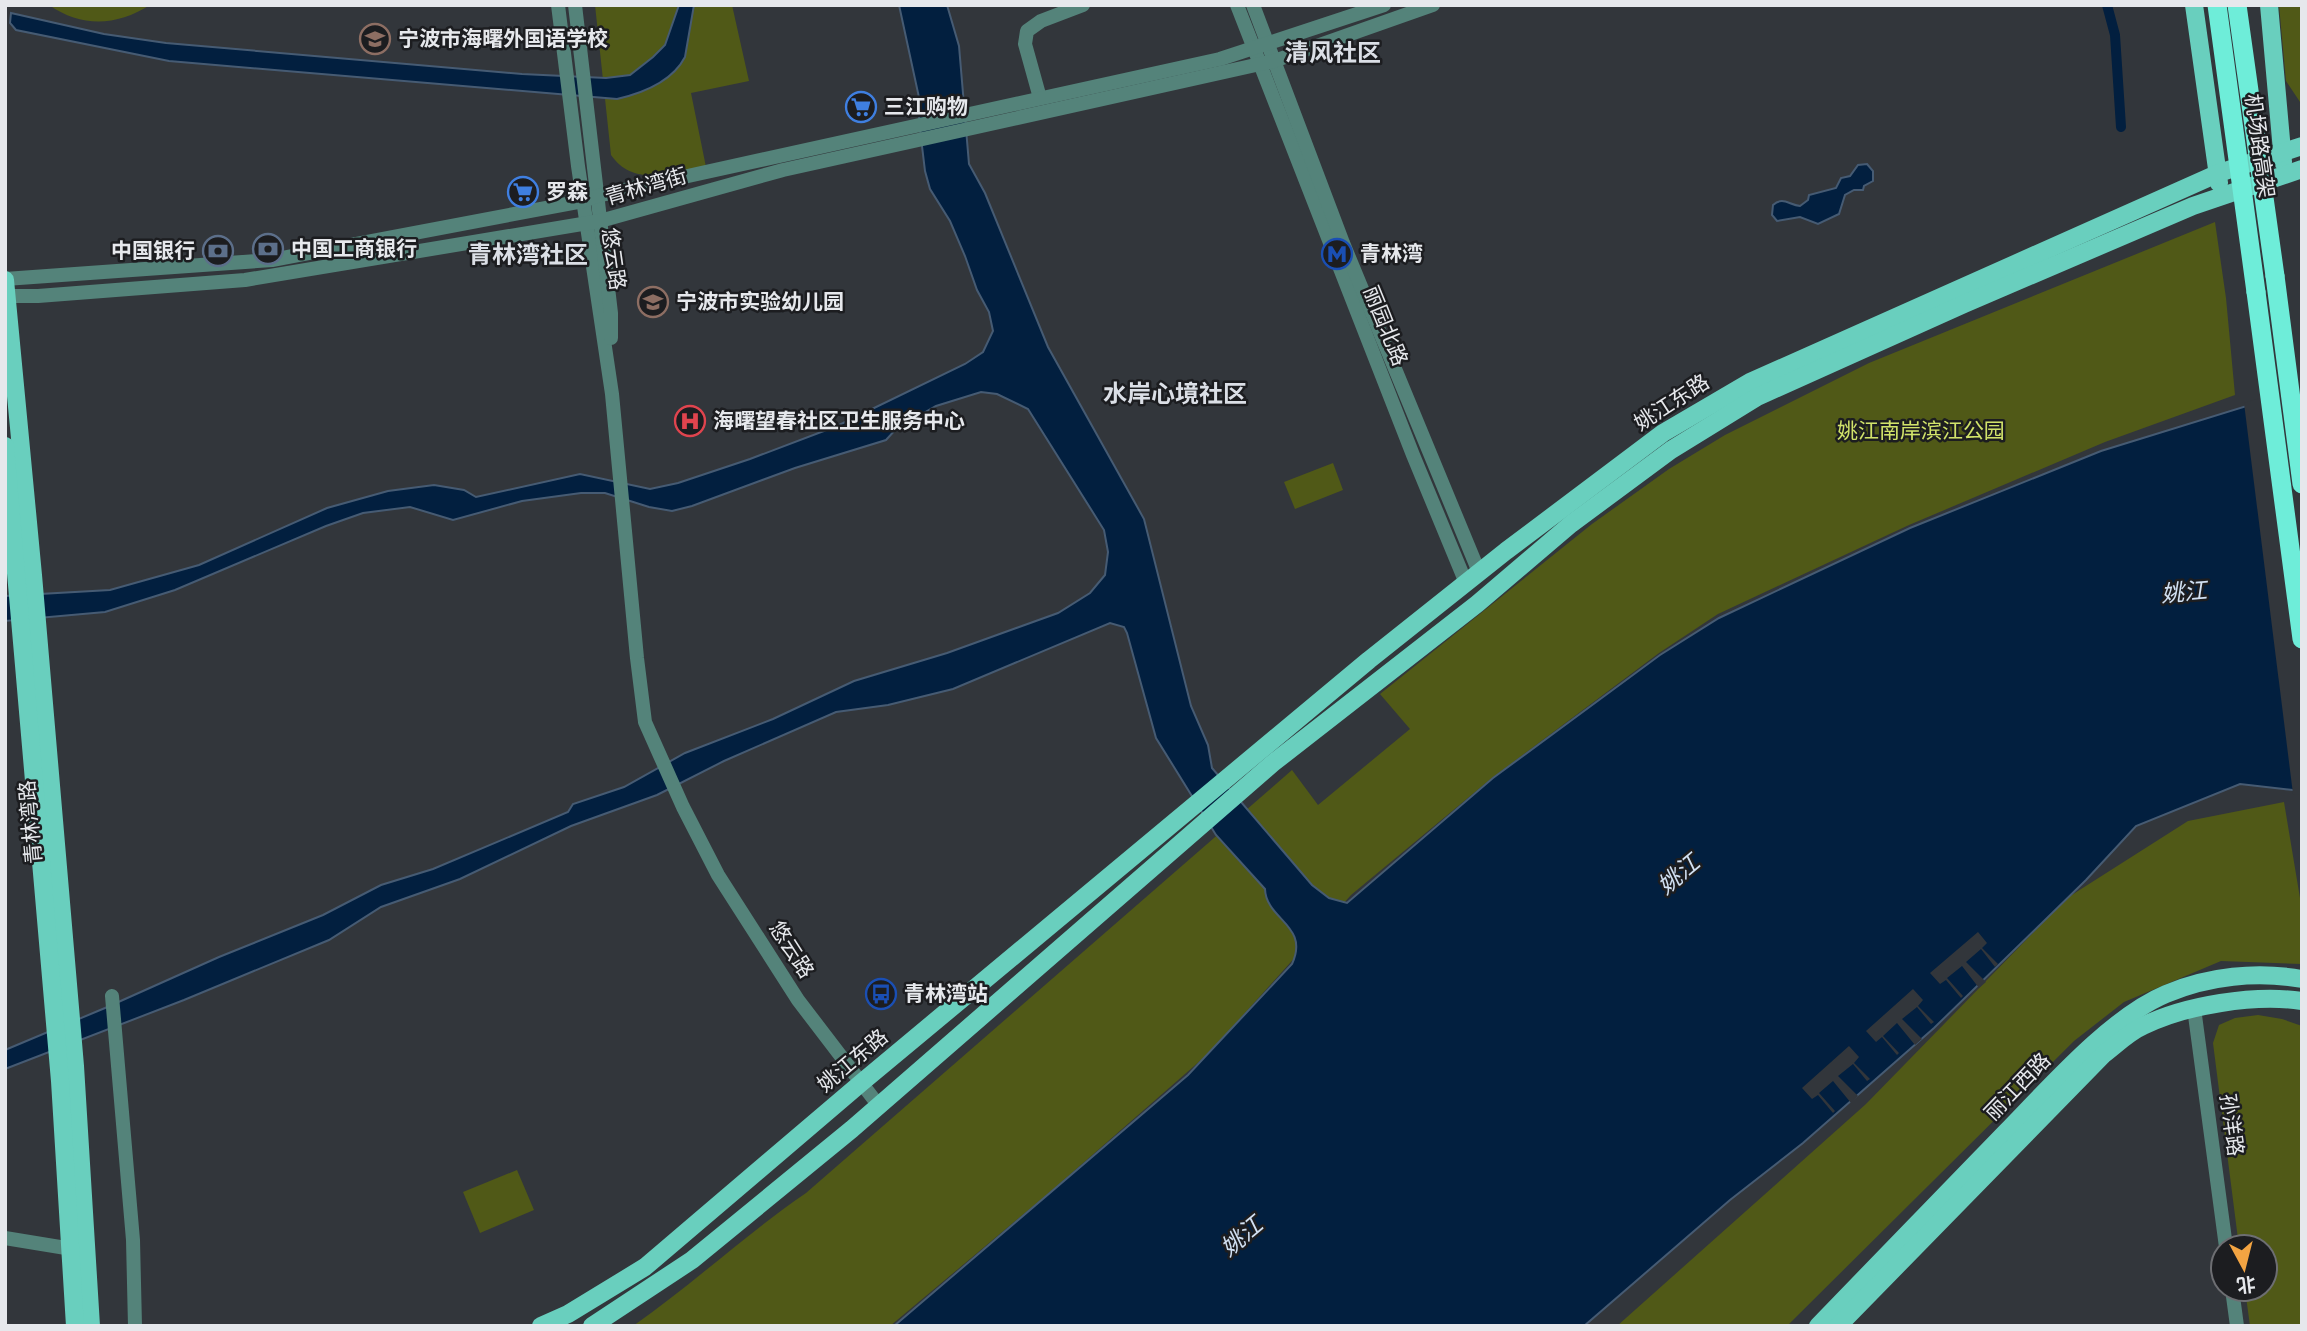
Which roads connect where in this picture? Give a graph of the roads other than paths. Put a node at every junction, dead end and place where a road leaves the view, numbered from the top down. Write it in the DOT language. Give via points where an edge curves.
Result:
graph roads {
  1 [pos="558,5"];
  2 [pos="575,5"];
  3 [pos="1083,5"];
  4 [pos="1237,5"];
  5 [pos="1253,5"];
  6 [pos="1384,5"];
  7 [pos="1433,5"];
  8 [pos="2194,5"];
  9 [pos="2217,5"];
  10 [pos="2237,5"];
  11 [pos="2269,5"];
  12 [pos="1268,43"];
  13 [pos="1253,48"];
  14 [pos="1274,61"];
  15 [pos="1259,64"];
  16 [pos="1040,98"];
  17 [pos="965,122"];
  18 [pos="918,133"];
  19 [pos="2302,146"];
  20 [pos="2282,152"];
  21 [pos="2302,169"];
  22 [pos="2219,173"];
  23 [pos="2283,176"];
  24 [pos="2220,197"];
  25 [pos="590,198"];
  26 [pos="594,222"];
  27 [pos="6,288"];
  28 [pos="5,446"];
  29 [pos="2302,484"];
  30 [pos="24,576"];
  31 [pos="1473,578"];
  32 [pos="2302,639"];
  33 [pos="2302,979"];
  34 [pos="112,996"];
  35 [pos="2302,1001"];
  36 [pos="2194,1009"];
  37 [pos="63,1021"];
  38 [pos="861,1083"];
  39 [pos="879,1106"];
  40 [pos="2224,1233"];
  41 [pos="5,1238"];
  42 [pos="72,1249"];
  43 [pos="2234,1303"];
  44 [pos="75,1326"];
  45 [pos="91,1326"];
  46 [pos="135,1326"];
  47 [pos="541,1326"];
  48 [pos="592,1326"];
  49 [pos="1818,1326"];
  50 [pos="1838,1326"];
  51 [pos="2237,1326"];
  1 -- 25 [label="street, 悠云路" via="571,109"];
  2 -- 25 [label="street, 悠云路" via="587,109"];
  3 -- 16 [label="street" via="1027,31 1025,44"];
  4 -- 13 [label="street, 丽园北路"];
  5 -- 12 [label="street, 丽园北路"];
  6 -- 12 [label="street"];
  7 -- 14 [label="street"];
  8 -- 22 [label="main road"];
  9 -- 32 [label="highway, 机场路高架, bridge"];
  10 -- 29 [label="highway, 机场路高架, bridge"];
  11 -- 20 [label="main road"];
  12 -- 13 [label="street"];
  12 -- 14 [label="street, 丽园北路"];
  13 -- 15 [label="street, 丽园北路"];
  13 -- 16 [label="street"];
  14 -- 15 [label="street"];
  14 -- 31 [label="street, 丽园北路"];
  15 -- 17 [label="street"];
  15 -- 31 [label="street, 丽园北路"];
  16 -- 17 [label="street"];
  17 -- 18 [label="street"];
  18 -- 25 [label="street, 青林湾街"];
  18 -- 26 [label="street, 青林湾街"];
  19 -- 20 [label="main road, 姚江东路"];
  20 -- 22 [label="main road, 姚江东路"];
  20 -- 23 [label="main road"];
  21 -- 23 [label="main road, 姚江东路"];
  22 -- 24 [label="main road"];
  22 -- 31 [label="main road, 姚江东路" via="1729,393 1663,433"];
  23 -- 24 [label="main road, 姚江东路"];
  24 -- 39 [label="main road, 姚江东路" via="1769,392 1671,450 1571,524 1477,604 1273,763"];
  25 -- 26 [label="street, 悠云路"];
  25 -- 27 [label="street, 青林湾街" via="272,260"];
  26 -- 27 [label="street, 青林湾街" via="245,280"];
  26 -- 38 [label="street, 悠云路" via="645,722 718,875 798,1000"];
  27 -- 30 [label="main road"];
  28 -- 30 [label="main road"];
  30 -- 37 [label="main road, 青林湾路"];
  31 -- 38 [label="main road, 姚江东路"];
  33 -- 49 [label="main road, 丽江西路" via="2235,976 2197,983 2164,994 2126,1018 2071,1065"];
  34 -- 46 [label="street" via="133,1240"];
  35 -- 36 [label="main road, 丽江西路" via="2248,999"];
  36 -- 40 [label="street, 孙洋路"];
  36 -- 50 [label="main road, 丽江西路" via="2142,1026 2104,1054"];
  37 -- 42 [label="main road" via="60,1081"];
  37 -- 45 [label="main road" via="75,1066"];
  38 -- 39 [label="street, 悠云路"];
  38 -- 47 [label="main road, 姚江东路" via="645,1267"];
  39 -- 48 [label="main road" via="692,1260"];
  41 -- 42 [label="street"];
  42 -- 44 [label="main road"];
  43 -- 51 [label="street"];
}
